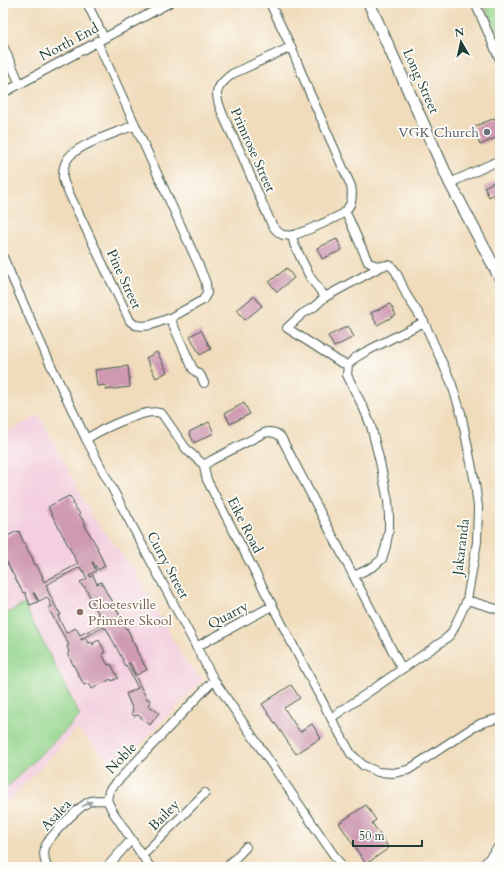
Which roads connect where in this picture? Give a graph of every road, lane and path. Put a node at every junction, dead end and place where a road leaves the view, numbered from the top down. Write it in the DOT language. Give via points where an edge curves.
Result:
graph roads {
  1 [pos="87,3"];
  2 [pos="169,3"];
  3 [pos="270,3"];
  4 [pos="369,3"];
  5 [pos="475,3"];
  6 [pos="101,40"];
  7 [pos="3,46"];
  8 [pos="291,47"];
  9 [pos="500,60"];
  10 [pos="20,84"];
  11 [pos="3,93"];
  12 [pos="136,125"];
  13 [pos="500,160"];
  14 [pos="450,182"];
  15 [pos="344,212"];
  16 [pos="292,235"];
  17 [pos="3,257"];
  18 [pos="382,266"];
  19 [pos="500,278"];
  20 [pos="325,297"];
  21 [pos="170,318"];
  22 [pos="424,322"];
  23 [pos="348,365"];
  24 [pos="204,383"];
  25 [pos="86,439"];
  26 [pos="204,465"];
  27 [pos="354,576"];
  28 [pos="467,600"];
  29 [pos="272,606"];
  30 [pos="500,610"];
  31 [pos="196,647"];
  32 [pos="402,669"];
  33 [pos="214,680"];
  34 [pos="331,718"];
  35 [pos="500,718"];
  36 [pos="205,793"];
  37 [pos="107,800"];
  38 [pos="131,840"];
  39 [pos="246,847"];
  40 [pos="500,847"];
  41 [pos="142,856"];
  42 [pos="47,867"];
  43 [pos="107,867"];
  44 [pos="150,867"];
  45 [pos="227,867"];
  46 [pos="342,867"];
  47 [pos="484,867"];
  1 -- 6 [label="street, Pine Street"];
  2 -- 6 [label="street, North End"];
  3 -- 8 [label="street"];
  4 -- 14 [label="street, Long Street"];
  5 -- 9 [label="street"];
  6 -- 10 [label="street, North End"];
  6 -- 12 [label="street, Pine Street"];
  7 -- 10 [label="street"];
  8 -- 15 [label="street" via="351,186 351,202"];
  8 -- 16 [label="street, Primrose Street" via="232,74 220,85 217,92 218,103 272,225 284,235"];
  10 -- 11 [label="street, North End"];
  12 -- 21 [label="street, Pine Street" via="206,283 207,292 203,300"];
  12 -- 21 [label="street, Pine Street" via="76,150 65,164 62,177 130,321 143,326"];
  13 -- 14 [label="street"];
  14 -- 19 [label="street, Long Street"];
  15 -- 16 [label="street"];
  15 -- 18 [label="street" via="368,262"];
  16 -- 20 [label="street" via="310,277"];
  17 -- 25 [label="street, Curry Street"];
  18 -- 20 [label="street"];
  18 -- 22 [label="street, Jakaranda" via="388,265 394,269"];
  20 -- 23 [label="street" via="287,328"];
  21 -- 24 [label="street" via="193,369"];
  22 -- 23 [label="street" via="365,352"];
  22 -- 28 [label="street, Jakaranda" via="451,382 459,407 475,483 478,507 477,542"];
  23 -- 27 [label="street" via="347,375 371,426 390,516 382,559"];
  25 -- 26 [label="street" via="116,423 159,412 188,450"];
  25 -- 31 [label="street, Curry Street"];
  26 -- 27 [label="street" via="259,435 277,433"];
  26 -- 29 [label="street, Eike Road" via="207,480"];
  27 -- 32 [label="street"];
  28 -- 30 [label="street"];
  28 -- 32 [label="street, Jakaranda" via="450,635"];
  29 -- 31 [label="street, Quarry"];
  29 -- 34 [label="street, Eike Road"];
  31 -- 33 [label="street, Curry Street"];
  32 -- 34 [label="street, Jakaranda"];
  33 -- 37 [label="street, Noble" via="112,787"];
  33 -- 46 [label="street, Curry Street"];
  34 -- 35 [label="street, Eike Road" via="351,754 364,766 378,772 393,772 408,770 469,730"];
  36 -- 41 [label="street, Bailey"];
  37 -- 38 [label="street"];
  42 -- 37 [label="street, Asalea, one-way" via="44,853 54,834 84,804"];
  38 -- 41 [label="street"];
  38 -- 43 [label="street"];
  39 -- 45 [label="street"];
  40 -- 47 [label="street"];
  41 -- 44 [label="street"];
}
